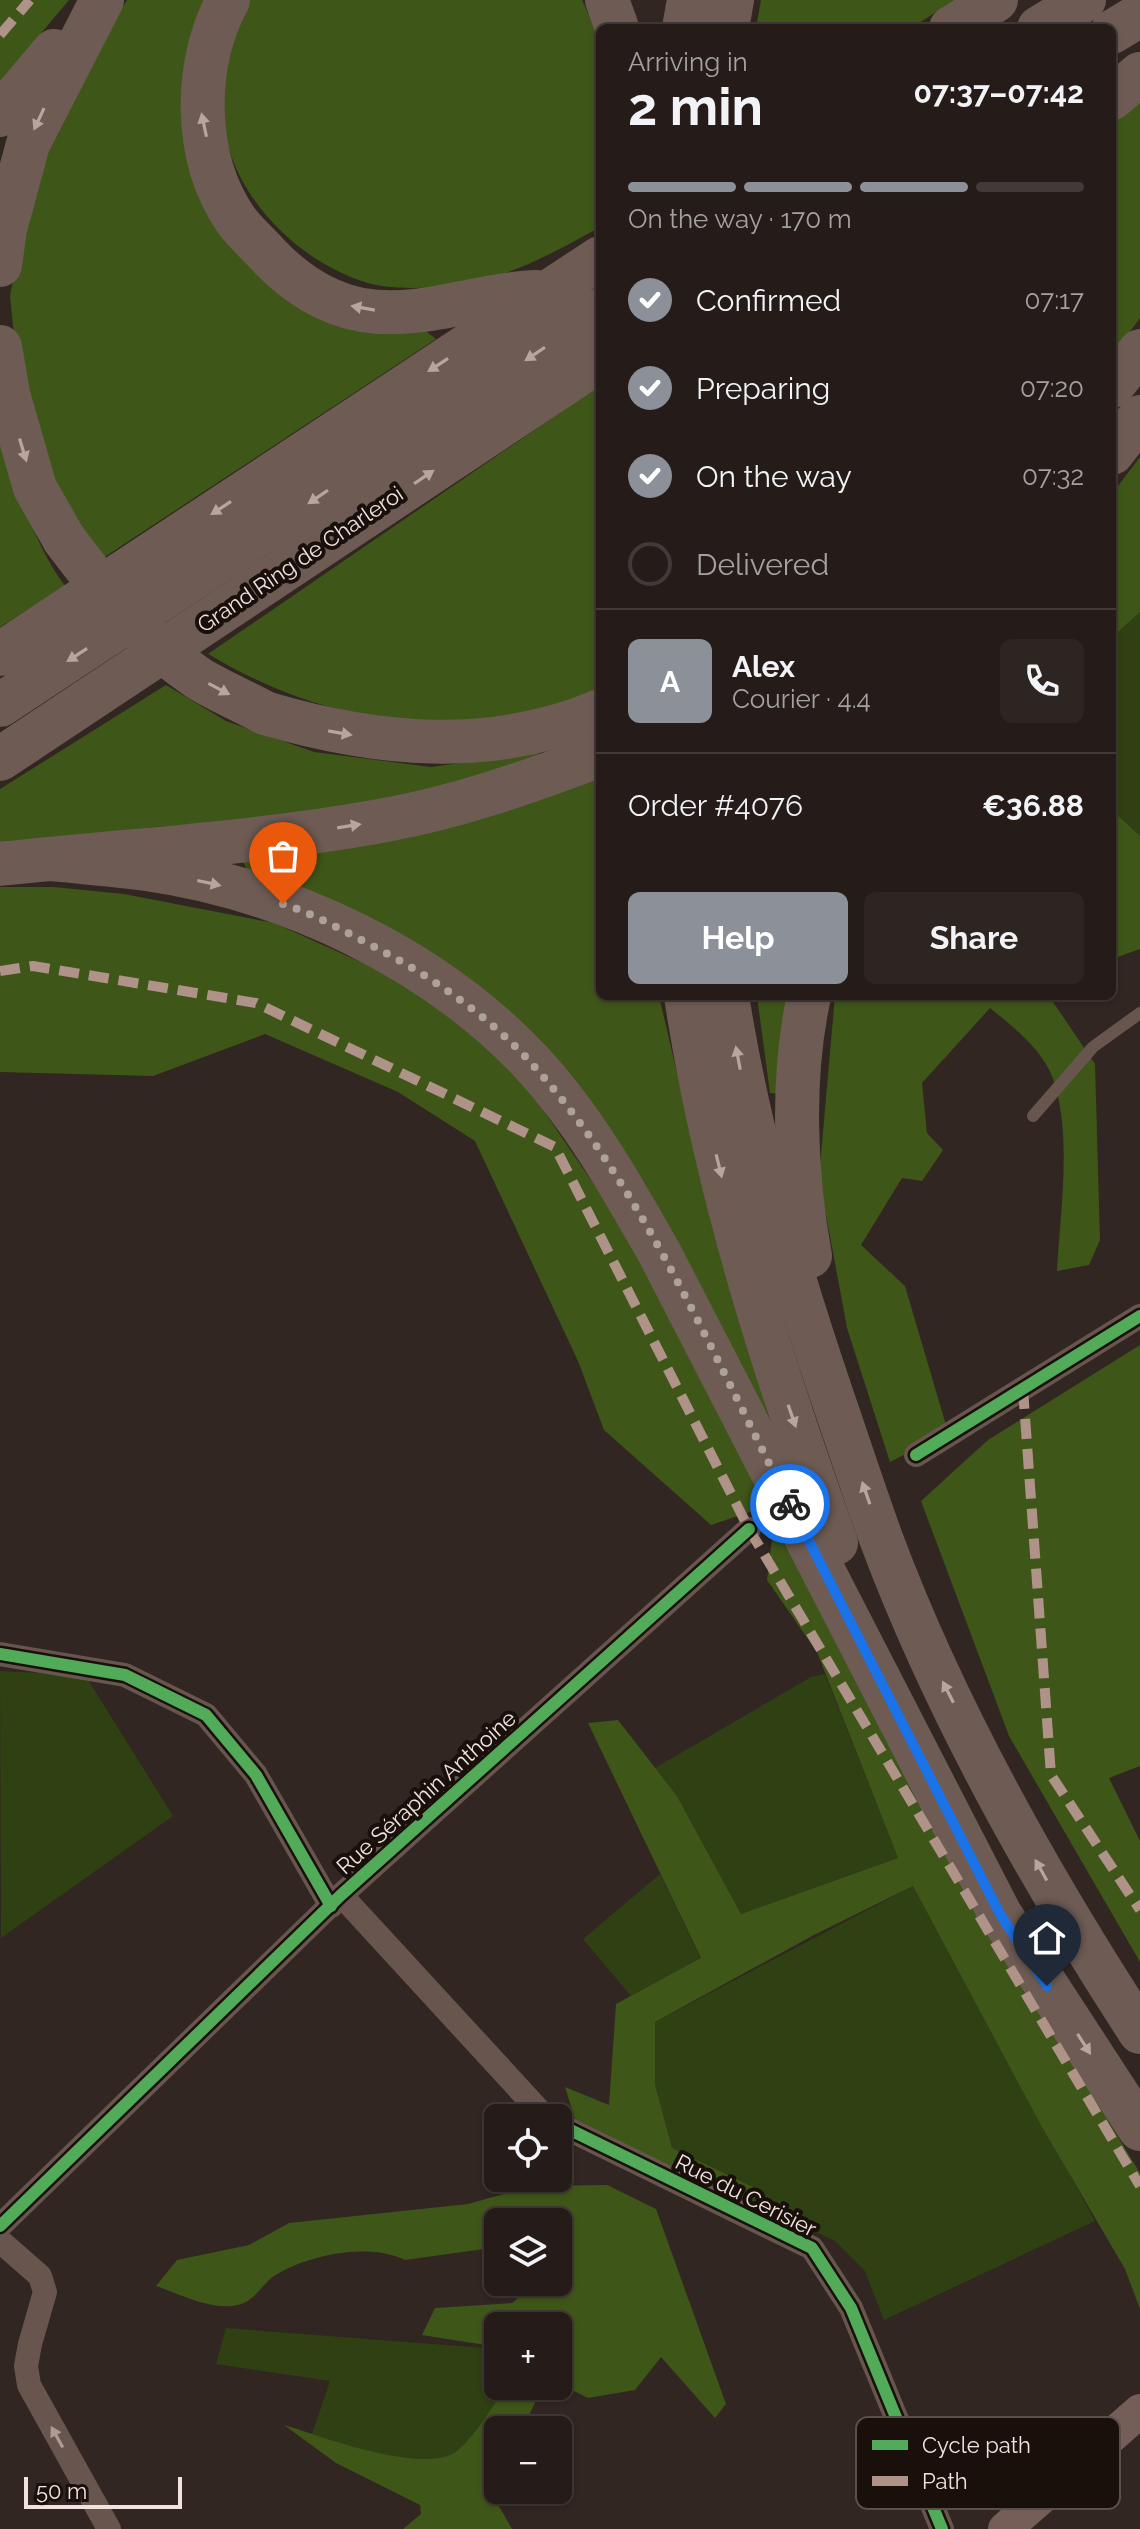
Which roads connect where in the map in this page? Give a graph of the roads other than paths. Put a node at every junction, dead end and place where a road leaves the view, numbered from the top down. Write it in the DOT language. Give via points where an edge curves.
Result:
graph roads {
  1 [pos="99,0"];
  2 [pos="228,0"];
  3 [pos="607,0"];
  4 [pos="689,0"];
  5 [pos="732,0"];
  6 [pos="996,0"];
  7 [pos="1084,0"];
  8 [pos="1140,15"];
  9 [pos="616,24"];
  10 [pos="685,24"];
  11 [pos="728,24"];
  12 [pos="957,24"];
  13 [pos="1045,24"];
  14 [pos="1116,30"];
  15 [pos="1140,74"];
  16 [pos="1116,95"];
  17 [pos="0,115"];
  18 [pos="596,261"];
  19 [pos="0,265"];
  20 [pos="550,292"];
  21 [pos="596,313"];
  22 [pos="0,347"];
  23 [pos="1140,351"];
  24 [pos="596,363"];
  25 [pos="1116,381"];
  26 [pos="1140,417"];
  27 [pos="1116,448"];
  28 [pos="0,654"];
  29 [pos="0,705"];
  30 [pos="596,713"];
  31 [pos="596,756"];
  32 [pos="0,759"];
  33 [pos="49,859"];
  34 [pos="0,864"];
  35 [pos="687,1000"];
  36 [pos="728,1000"];
  37 [pos="809,1000"];
  38 [pos="1140,1013"];
  39 [pos="1033,1116"];
  40 [pos="1140,1316"];
  41 [pos="816,1349"];
  42 [pos="916,1455"];
  43 [pos="749,1529"];
  44 [pos="0,1654"];
  45 [pos="890,1696"];
  46 [pos="336,1901"];
  47 [pos="1140,2032"];
  48 [pos="532,2104"];
  49 [pos="1140,2129"];
  50 [pos="572,2131"];
  51 [pos="0,2226"];
  52 [pos="0,2241"];
  53 [pos="1140,2411"];
  54 [pos="896,2417"];
  55 [pos="1120,2428"];
  56 [pos="934,2509"];
  57 [pos="1028,2509"];
  58 [pos="109,2529"];
  59 [pos="942,2529"];
  60 [pos="1005,2529"];
  1 -- 17 [label="highway"];
  1 -- 19 [label="highway, one-way" via="28,144"];
  20 -- 2 [label="highway, one-way" via="516,293 417,313 361,310 316,294 282,269 236,220 216,175 201,113 204,64"];
  3 -- 9 [label="highway"];
  4 -- 10 [label="highway"];
  5 -- 11 [label="highway"];
  6 -- 12 [label="highway"];
  7 -- 13 [label="highway"];
  8 -- 14 [label="highway"];
  15 -- 16 [label="highway"];
  18 -- 20 [label="highway"];
  20 -- 28 [label="highway, one-way"];
  21 -- 29 [label="highway, Grand Ring de Charleroi, one-way"];
  22 -- 30 [label="highway, one-way, bridge" via="35,488 64,539 107,597 146,637 199,678 265,713 383,741 508,738"];
  23 -- 25 [label="highway"];
  32 -- 24 [label="highway, Grand Ring de Charleroi, one-way"];
  26 -- 27 [label="highway"];
  33 -- 31 [label="highway, one-way" via="278,838 383,821 496,792"];
  33 -- 34 [label="highway"];
  33 -- 45 [label="highway, one-way" via="148,869 230,887 310,913 395,957 469,1006 531,1063 600,1150 660,1254"];
  35 -- 45 [label="highway, one-way" via="700,1090 751,1296"];
  41 -- 36 [label="highway, one-way" via="782,1238"];
  37 -- 41 [label="highway" via="799,1140 806,1233 820,1312"];
  38 -- 39 [label="lane" via="1093,1047"];
  40 -- 42 [label="street"];
  47 -- 41 [label="highway, one-way" via="1043,1875 938,1673 883,1543"];
  43 -- 46 [label="street, Rue Séraphin Anthoine"];
  44 -- 46 [label="street" via="125,1675 206,1715 256,1775"];
  45 -- 49 [label="highway, one-way" via="1000,1914"];
  46 -- 48 [label="street"];
  46 -- 51 [label="street, Rue Séraphin Anthoine"];
  50 -- 54 [label="street, Rue du Cerisier" via="812,2248 851,2308"];
  58 -- 52 [label="street, one-way" via="29,2385 28,2355 45,2292 40,2276"];
  53 -- 55 [label="main road"];
  56 -- 59 [label="street, Rue du Cerisier"];
  57 -- 60 [label="main road"];
}
